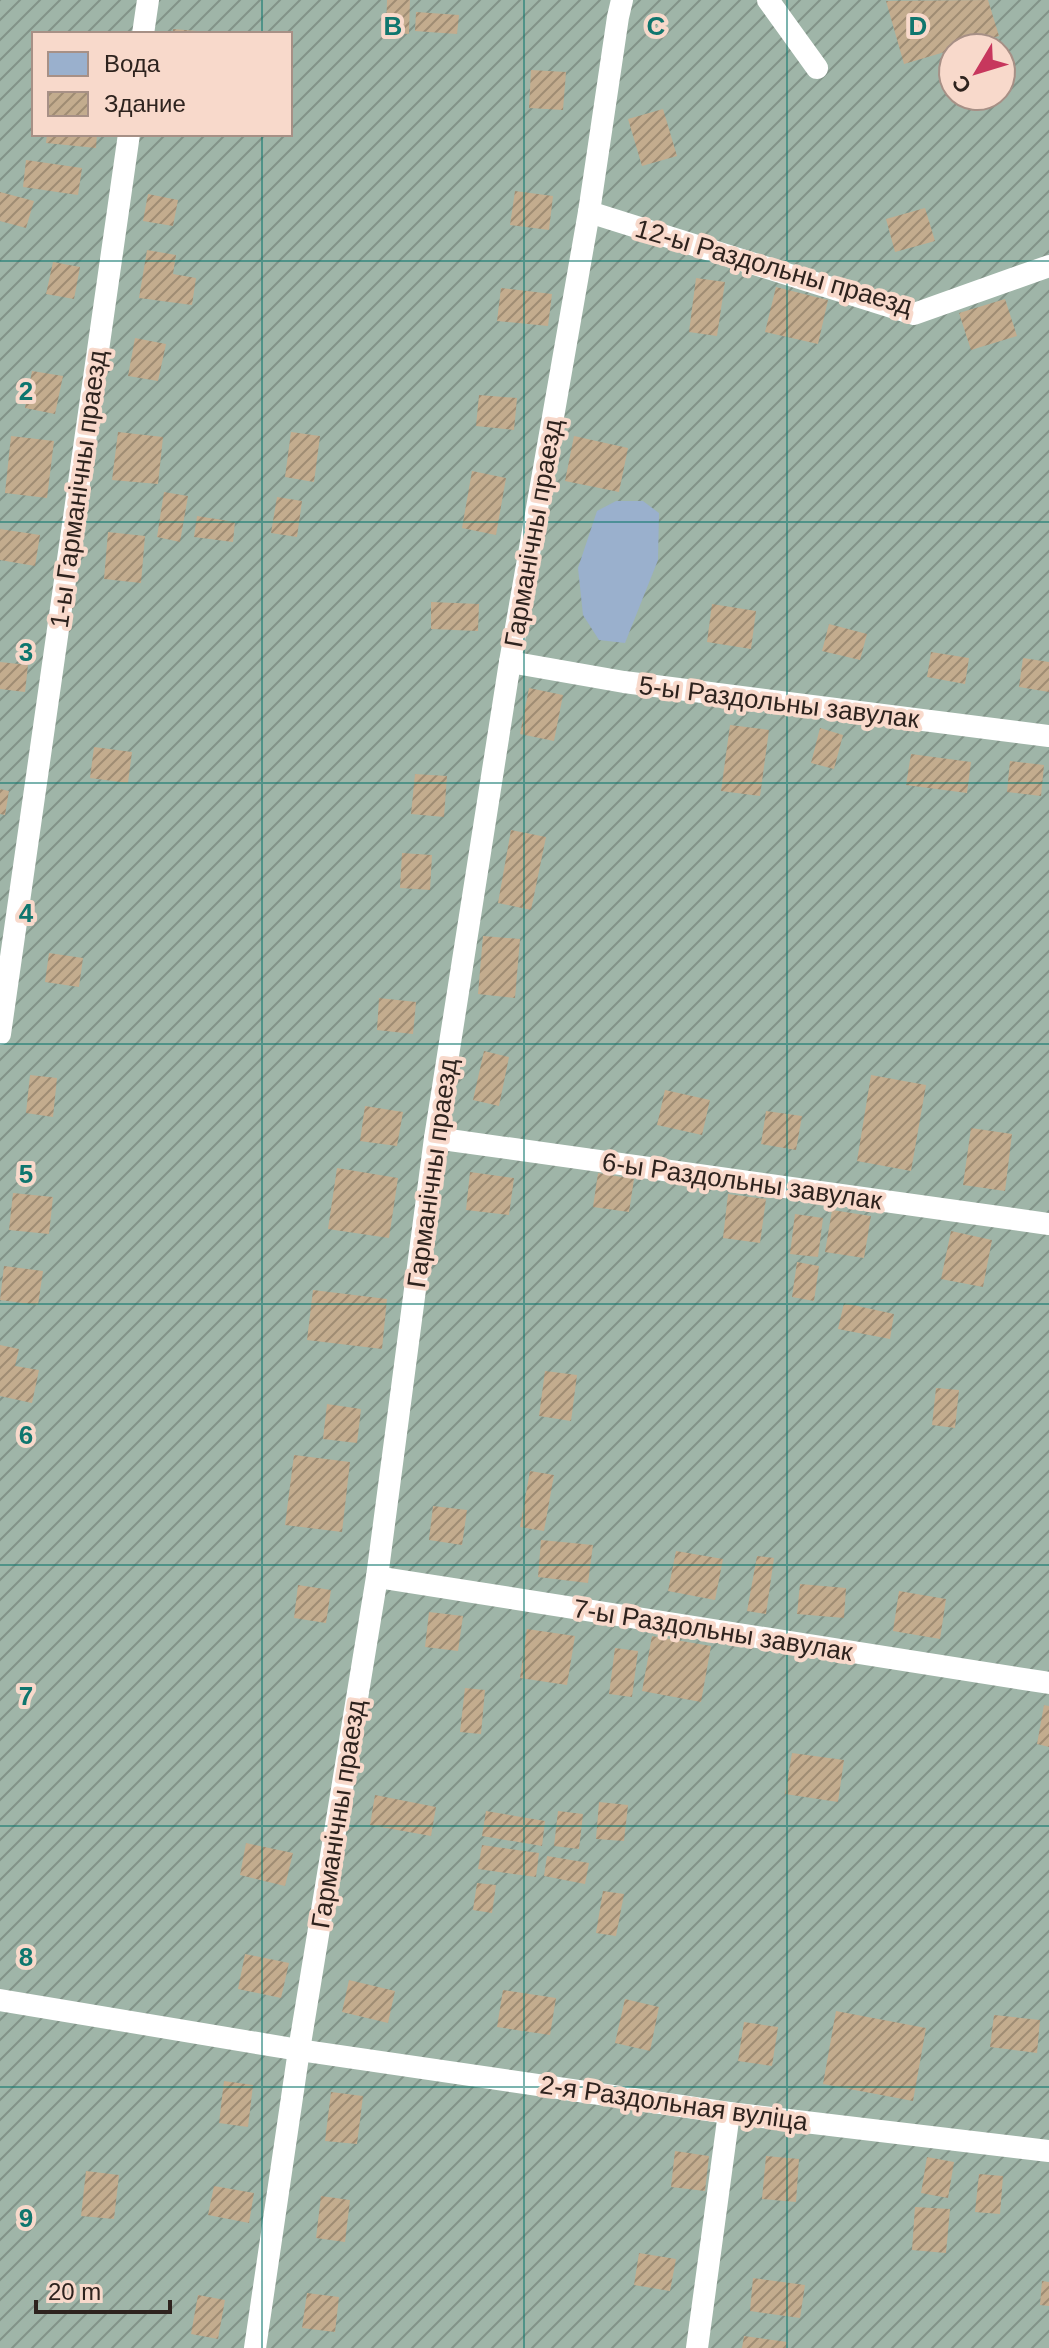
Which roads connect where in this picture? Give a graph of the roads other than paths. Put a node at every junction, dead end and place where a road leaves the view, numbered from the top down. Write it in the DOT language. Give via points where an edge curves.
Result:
graph roads {
  1 [pos="148,0"];
  2 [pos="622,0"];
  3 [pos="768,0"];
  4 [pos="143,32"];
  5 [pos="817,68"];
  6 [pos="129,136"];
  7 [pos="589,212"];
  8 [pos="1049,266"];
  9 [pos="510,662"];
  10 [pos="1049,736"];
  11 [pos="0,1034"];
  12 [pos="435,1138"];
  13 [pos="1049,1224"];
  14 [pos="377,1577"];
  15 [pos="1049,1683"];
  16 [pos="0,2000"];
  17 [pos="299,2050"];
  18 [pos="729,2113"];
  19 [pos="1049,2151"];
  20 [pos="255,2348"];
  21 [pos="697,2348"];
  1 -- 4 [label="lane"];
  2 -- 7 [label="lane, Гарманічны праезд"];
  3 -- 5 [label="lane"];
  6 -- 11 [label="lane, 1-ы Гарманічны праезд"];
  7 -- 8 [label="lane, 12-ы Раздольны праезд" via="914,314"];
  7 -- 9 [label="lane, Гарманічны праезд"];
  9 -- 10 [label="lane, 5-ы Раздольны завулак" via="624,682"];
  9 -- 12 [label="lane, Гарманічны праезд"];
  12 -- 13 [label="lane, 6-ы Раздольны завулак"];
  12 -- 14 [label="lane, Гарманічны праезд"];
  14 -- 15 [label="lane, 7-ы Раздольны завулак"];
  14 -- 17 [label="lane, Гарманічны праезд"];
  16 -- 17 [label="lane, 2-я Раздольная вуліца"];
  17 -- 18 [label="lane, 2-я Раздольная вуліца"];
  17 -- 20 [label="lane, Гарманічны праезд"];
  18 -- 19 [label="lane, 2-я Раздольная вуліца"];
  18 -- 21 [label="lane"];
}
